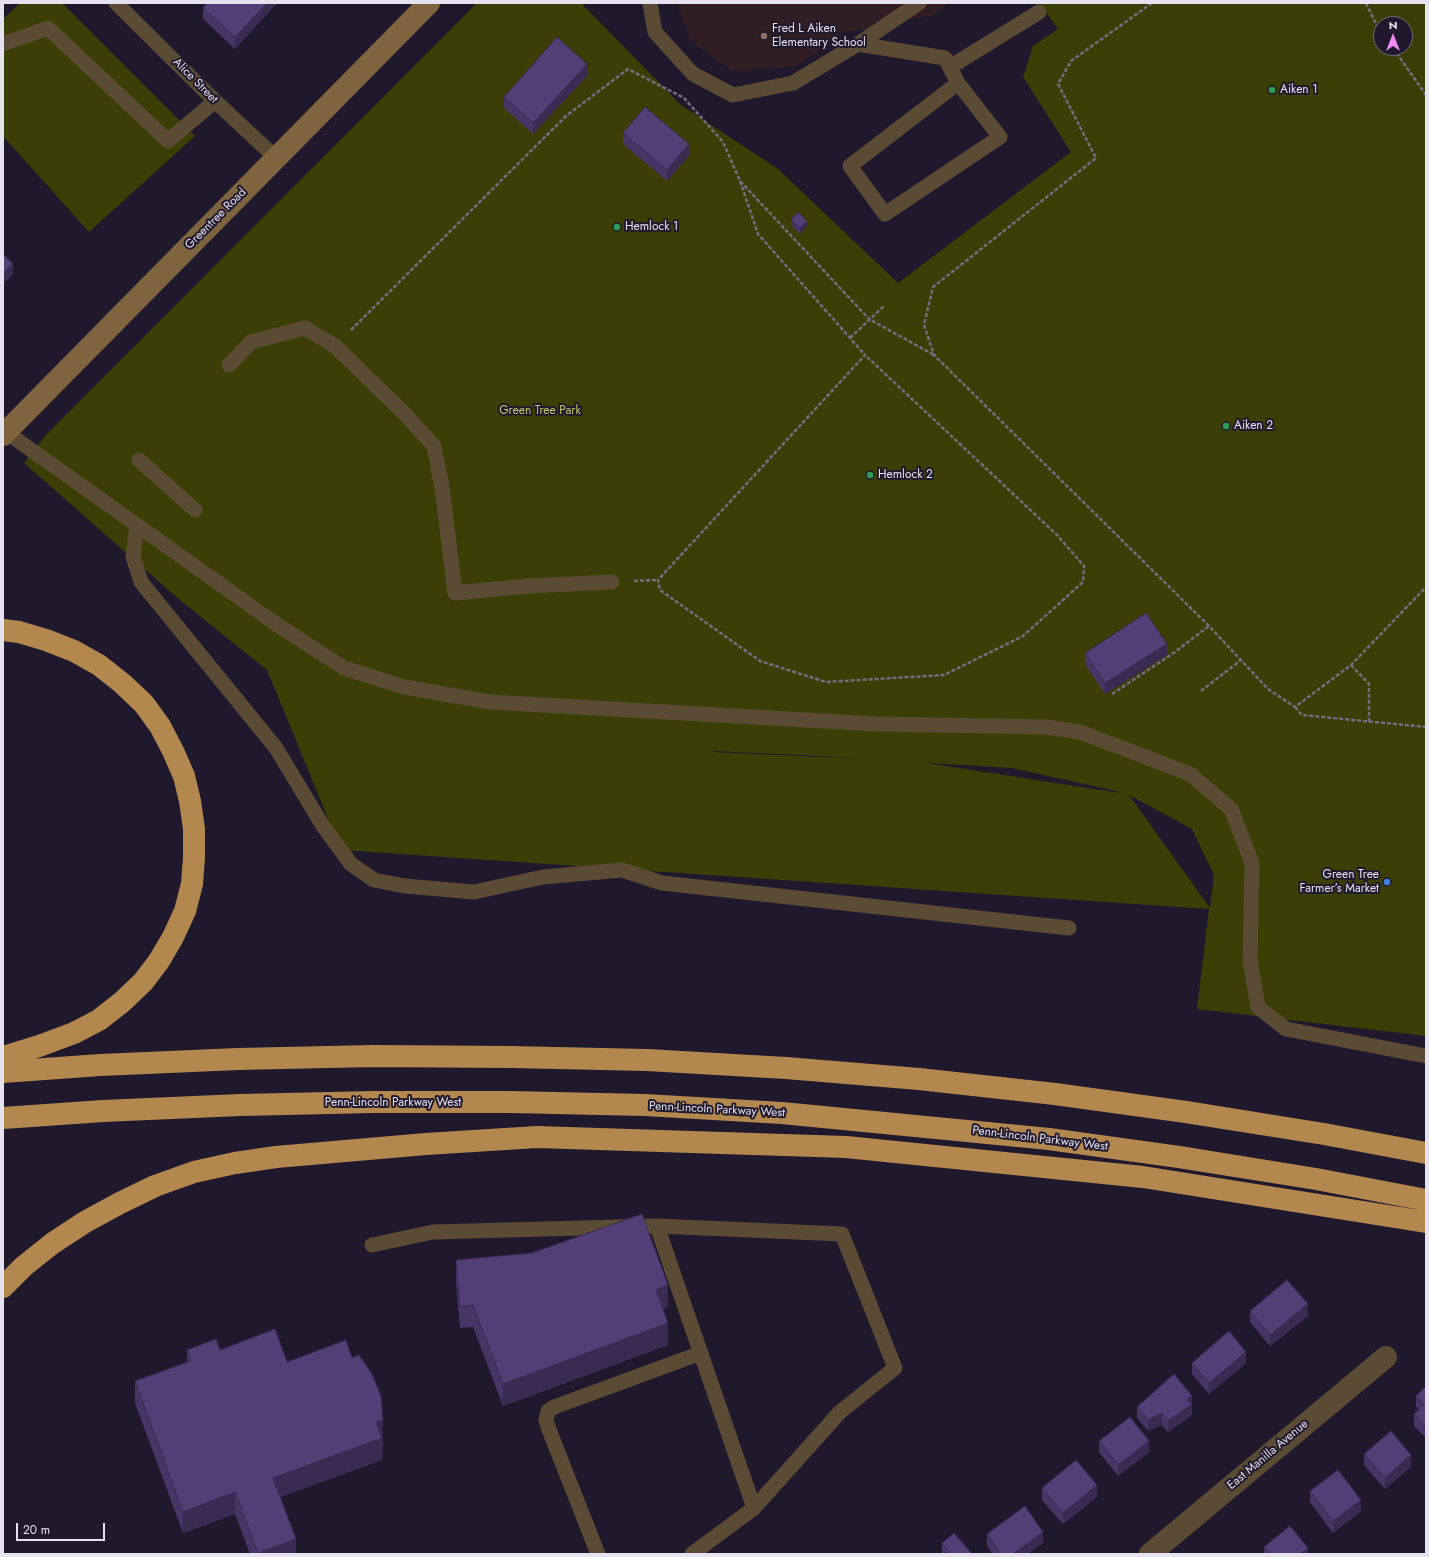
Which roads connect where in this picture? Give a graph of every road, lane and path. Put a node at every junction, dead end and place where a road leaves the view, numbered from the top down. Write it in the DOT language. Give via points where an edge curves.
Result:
graph roads {
  1 [pos="116,3"];
  2 [pos="429,3"];
  3 [pos="650,3"];
  4 [pos="919,3"];
  5 [pos="1152,3"];
  6 [pos="1366,3"];
  7 [pos="1039,12"];
  8 [pos="1373,18"];
  9 [pos="3,44"];
  10 [pos="858,44"];
  11 [pos="1399,56"];
  12 [pos="950,67"];
  13 [pos="958,83"];
  14 [pos="1426,95"];
  15 [pos="215,101"];
  16 [pos="276,158"];
  17 [pos="740,181"];
  18 [pos="884,306"];
  19 [pos="869,319"];
  20 [pos="850,338"];
  21 [pos="335,346"];
  22 [pos="865,355"];
  23 [pos="934,356"];
  24 [pos="229,365"];
  25 [pos="4,434"];
  26 [pos="139,460"];
  27 [pos="195,510"];
  28 [pos="137,526"];
  29 [pos="612,582"];
  30 [pos="1426,587"];
  31 [pos="1209,626"];
  32 [pos="3,630"];
  33 [pos="1241,660"];
  34 [pos="1351,665"];
  35 [pos="1202,692"];
  36 [pos="1112,694"];
  37 [pos="1295,707"];
  38 [pos="1368,722"];
  39 [pos="1426,727"];
  40 [pos="1069,928"];
  41 [pos="1426,1056"];
  42 [pos="3,1057"];
  43 [pos="3,1072"];
  44 [pos="3,1118"];
  45 [pos="1426,1153"];
  46 [pos="1426,1200"];
  47 [pos="1426,1222"];
  48 [pos="657,1226"];
  49 [pos="372,1244"];
  50 [pos="3,1287"];
  51 [pos="701,1353"];
  52 [pos="1386,1356"];
  53 [pos="754,1508"];
  54 [pos="598,1554"];
  55 [pos="692,1554"];
  56 [pos="1150,1554"];
  1 -- 15 [label="lane, Alice Street"];
  2 -- 16 [label="main road, Greentree Road"];
  3 -- 10 [label="lane" via="655,32 693,74 733,95 793,83"];
  4 -- 10 [label="lane"];
  5 -- 23 [label="path" via="1071,61 1058,84 1096,158 933,287 924,325"];
  6 -- 8 [label="path"];
  7 -- 12 [label="lane"];
  9 -- 15 [label="lane" via="48,28 168,141"];
  10 -- 12 [label="lane" via="945,58"];
  11 -- 14 [label="path"];
  12 -- 13 [label="lane"];
  13 -- 13 [label="lane" via="850,166 885,214 1000,137"];
  15 -- 16 [label="lane, Alice Street"];
  16 -- 25 [label="main road, Greentree Road"];
  17 -- 19 [label="path"];
  17 -- 20 [label="path" via="758,234"];
  17 -- 21 [label="path" via="723,142 684,98 628,69 566,116"];
  18 -- 19 [label="path"];
  19 -- 20 [label="path"];
  19 -- 23 [label="path"];
  20 -- 22 [label="path"];
  21 -- 24 [label="lane" via="305,328 251,342"];
  21 -- 29 [label="lane" via="434,446 442,487 455,593"];
  22 -- 22 [label="path" via="658,580 660,590 760,661 826,682 944,675 1023,636 1083,582 1084,566 1057,535"];
  23 -- 31 [label="path"];
  25 -- 28 [label="lane"];
  26 -- 27 [label="lane"];
  28 -- 40 [label="lane" via="133,556 141,582 276,748 322,826 351,864 374,880 406,886 474,892 543,878 622,870 662,883"];
  28 -- 41 [label="lane" via="276,624 344,668 404,686 504,703 876,724 1046,727 1080,732 1190,774 1231,809 1252,863 1250,960 1258,1007 1286,1029"];
  30 -- 34 [label="path"];
  31 -- 33 [label="path"];
  31 -- 36 [label="path"];
  32 -- 42 [label="highway" via="26,634 74,650 99,665 144,704 160,726 184,776 194,829 192,884 185,911 159,961 143,982 98,1020 74,1033"];
  33 -- 35 [label="path"];
  33 -- 37 [label="path" via="1268,689"];
  34 -- 37 [label="path"];
  34 -- 38 [label="path" via="1369,684"];
  37 -- 38 [label="path" via="1302,715"];
  38 -- 39 [label="path"];
  43 -- 45 [label="highway" via="100,1065 365,1056 647,1060 801,1069 1055,1094 1193,1113"];
  44 -- 46 [label="highway, Penn-Lincoln Parkway West" via="240,1105 374,1102 510,1102 782,1113 1049,1139 1316,1179"];
  47 -- 50 [label="highway" via="1143,1177 846,1147 537,1137 276,1157 194,1172 155,1186 85,1222 53,1243"];
  48 -- 49 [label="lane" via="433,1232"];
  48 -- 51 [label="lane"];
  48 -- 53 [label="lane" via="842,1234 895,1368 840,1412"];
  51 -- 53 [label="lane"];
  51 -- 54 [label="lane" via="548,1411 548,1427"];
  52 -- 56 [label="street, East Manilla Avenue"];
  53 -- 55 [label="lane"];
}
